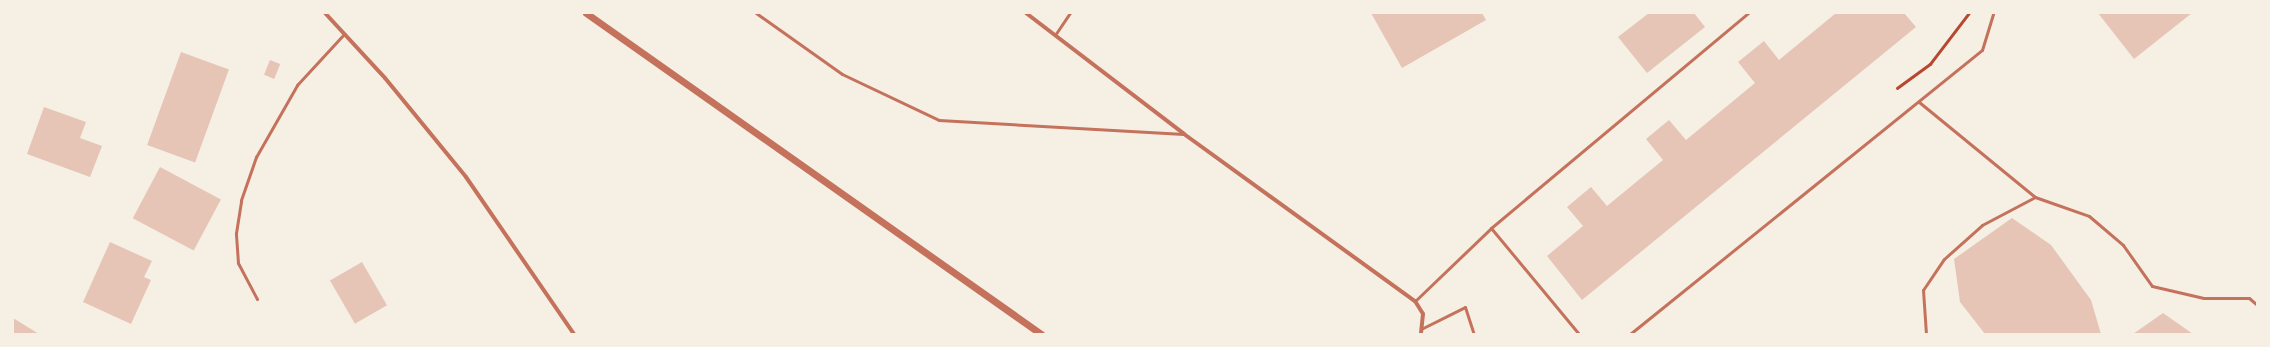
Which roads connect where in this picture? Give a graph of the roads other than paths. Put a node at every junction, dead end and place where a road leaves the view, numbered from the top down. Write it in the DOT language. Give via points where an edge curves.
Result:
graph roads {
  1 [pos="324,13"];
  2 [pos="586,13"];
  3 [pos="756,13"];
  4 [pos="1026,13"];
  5 [pos="1070,13"];
  6 [pos="1748,13"];
  7 [pos="1993,13"];
  8 [pos="344,34"];
  9 [pos="1055,35"];
  10 [pos="1919,102"];
  11 [pos="1184,134"];
  12 [pos="2035,197"];
  13 [pos="1491,228"];
  14 [pos="257,299"];
  15 [pos="1416,301"];
  16 [pos="2257,305"];
  17 [pos="1421,332"];
  18 [pos="574,334"];
  19 [pos="1041,334"];
  20 [pos="1474,334"];
  21 [pos="1579,334"];
  22 [pos="1630,334"];
  23 [pos="1926,334"];
  1 -- 8 [label="street"];
  2 -- 19 [label="street"];
  3 -- 11 [label="lane" via="842,74 939,120"];
  4 -- 9 [label="street"];
  5 -- 9 [label="lane"];
  6 -- 13 [label="lane"];
  7 -- 10 [label="lane" via="1982,50"];
  8 -- 14 [label="lane" via="297,86 256,158 241,200 236,233 238,263"];
  8 -- 18 [label="street" via="466,177"];
  9 -- 11 [label="street"];
  10 -- 12 [label="lane"];
  10 -- 22 [label="lane"];
  11 -- 15 [label="street"];
  12 -- 16 [label="lane" via="2089,216 2123,245 2152,286 2204,298 2249,298"];
  12 -- 23 [label="lane" via="1982,225 1944,259 1923,290"];
  13 -- 15 [label="lane"];
  13 -- 21 [label="lane"];
  15 -- 17 [label="street" via="1423,314"];
  17 -- 20 [label="lane" via="1465,307"];
}
